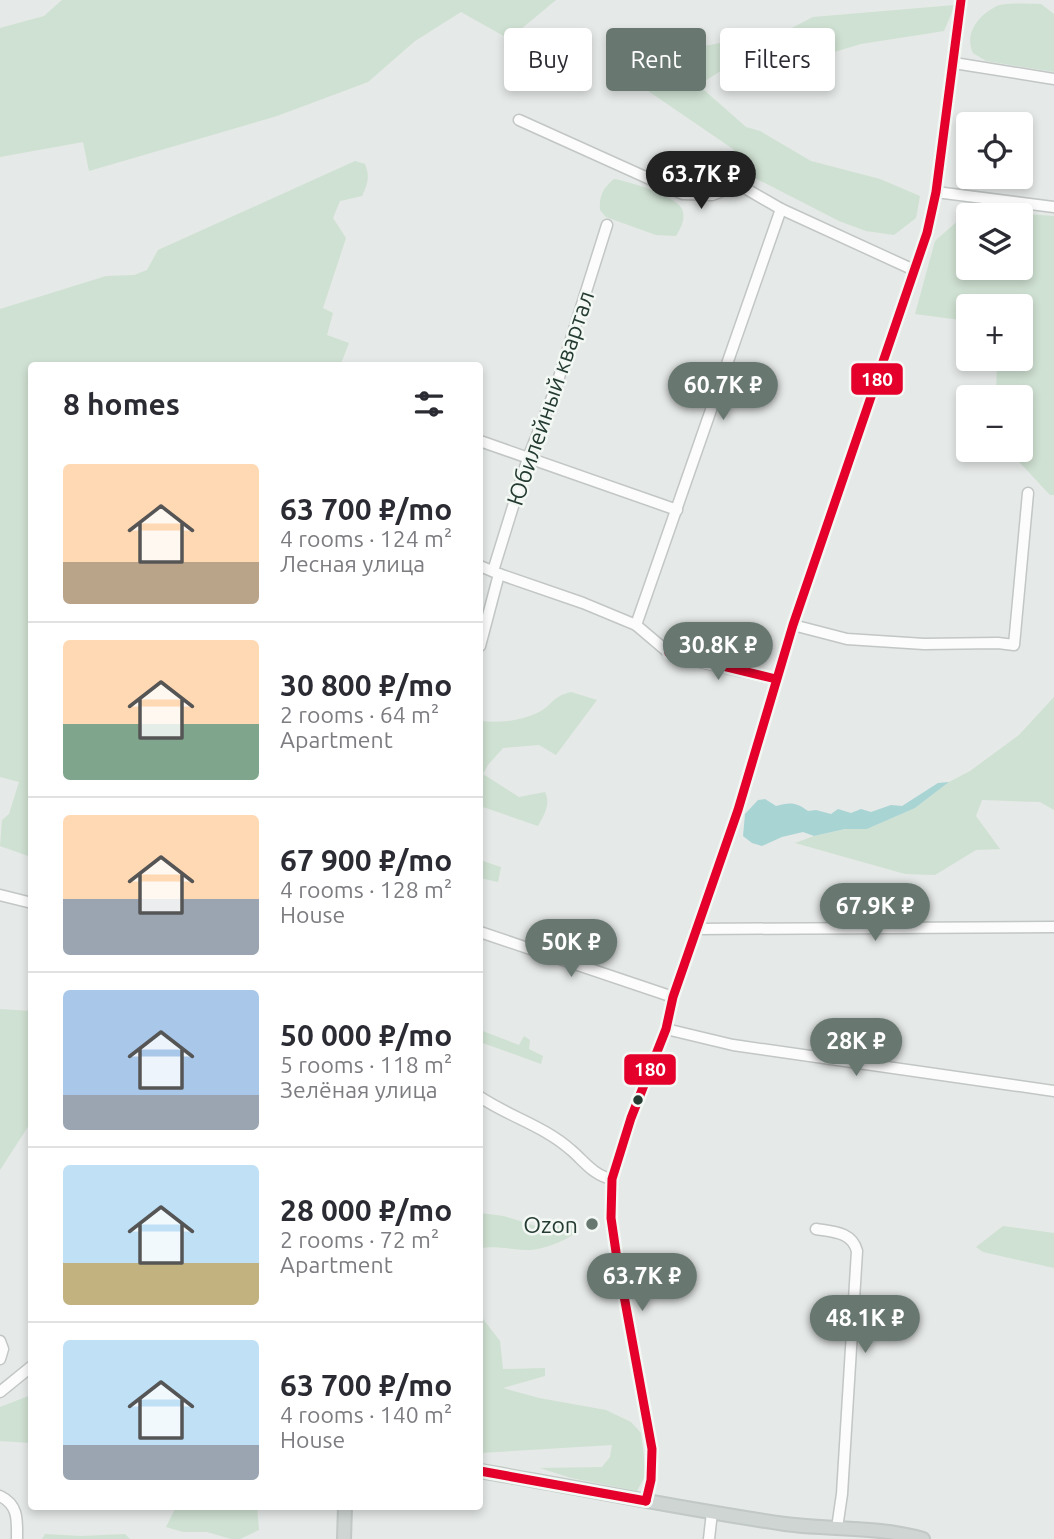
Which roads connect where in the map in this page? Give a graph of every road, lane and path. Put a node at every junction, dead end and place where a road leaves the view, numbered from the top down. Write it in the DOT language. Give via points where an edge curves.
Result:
graph roads {
  1 [pos="961,0"];
  2 [pos="954,63"];
  3 [pos="1054,79"];
  4 [pos="519,120"];
  5 [pos="936,192"];
  6 [pos="1054,207"];
  7 [pos="781,209"];
  8 [pos="607,225"];
  9 [pos="914,270"];
  10 [pos="483,442"];
  11 [pos="528,458"];
  12 [pos="1028,493"];
  13 [pos="677,510"];
  14 [pos="483,567"];
  15 [pos="496,573"];
  16 [pos="636,625"];
  17 [pos="793,625"];
  18 [pos="483,632"];
  19 [pos="776,679"];
  20 [pos="0,895"];
  21 [pos="28,902"];
  22 [pos="1054,927"];
  23 [pos="696,929"];
  24 [pos="483,933"];
  25 [pos="673,997"];
  26 [pos="666,1029"];
  27 [pos="1054,1091"];
  28 [pos="483,1099"];
  29 [pos="612,1179"];
  30 [pos="817,1228"];
  31 [pos="0,1341"];
  32 [pos="0,1359"];
  33 [pos="28,1369"];
  34 [pos="0,1392"];
  35 [pos="483,1472"];
  36 [pos="0,1496"];
  37 [pos="641,1500"];
  38 [pos="345,1510"];
  39 [pos="712,1513"];
  40 [pos="837,1528"];
  41 [pos="18,1539"];
  42 [pos="344,1539"];
  43 [pos="709,1539"];
  44 [pos="923,1539"];
  1 -- 2 [label="street"];
  2 -- 3 [label="street"];
  2 -- 5 [label="street"];
  4 -- 7 [label="street" via="683,194 712,195 743,187"];
  5 -- 6 [label="street"];
  5 -- 9 [label="street"];
  7 -- 9 [label="street"];
  7 -- 13 [label="street"];
  8 -- 11 [label="street, Юбилейный квартал" via="555,390"];
  9 -- 17 [label="street"];
  10 -- 11 [label="street"];
  11 -- 13 [label="street"];
  11 -- 15 [label="street, Юбилейный квартал"];
  12 -- 17 [label="street" via="1014,645 847,639"];
  13 -- 16 [label="street"];
  14 -- 15 [label="street"];
  15 -- 16 [label="street"];
  15 -- 18 [label="street, Юбилейный квартал"];
  16 -- 19 [label="street" via="678,657"];
  17 -- 19 [label="street"];
  19 -- 23 [label="street" via="738,810"];
  20 -- 21 [label="street"];
  22 -- 23 [label="street"];
  23 -- 25 [label="street"];
  24 -- 25 [label="street"];
  25 -- 26 [label="street"];
  26 -- 27 [label="street" via="733,1045"];
  26 -- 29 [label="street"];
  28 -- 29 [label="street" via="549,1132 594,1171"];
  29 -- 37 [label="street" via="616,1252 652,1450 651,1480"];
  30 -- 40 [label="street" via="851,1238 857,1251"];
  31 -- 32 [label="street"];
  33 -- 34 [label="street"];
  35 -- 37 [label="main road"];
  36 -- 41 [label="street" via="12,1503 16,1512"];
  37 -- 39 [label="main road"];
  38 -- 42 [label="main road"];
  39 -- 40 [label="main road"];
  39 -- 43 [label="street"];
  40 -- 44 [label="main road"];
}
